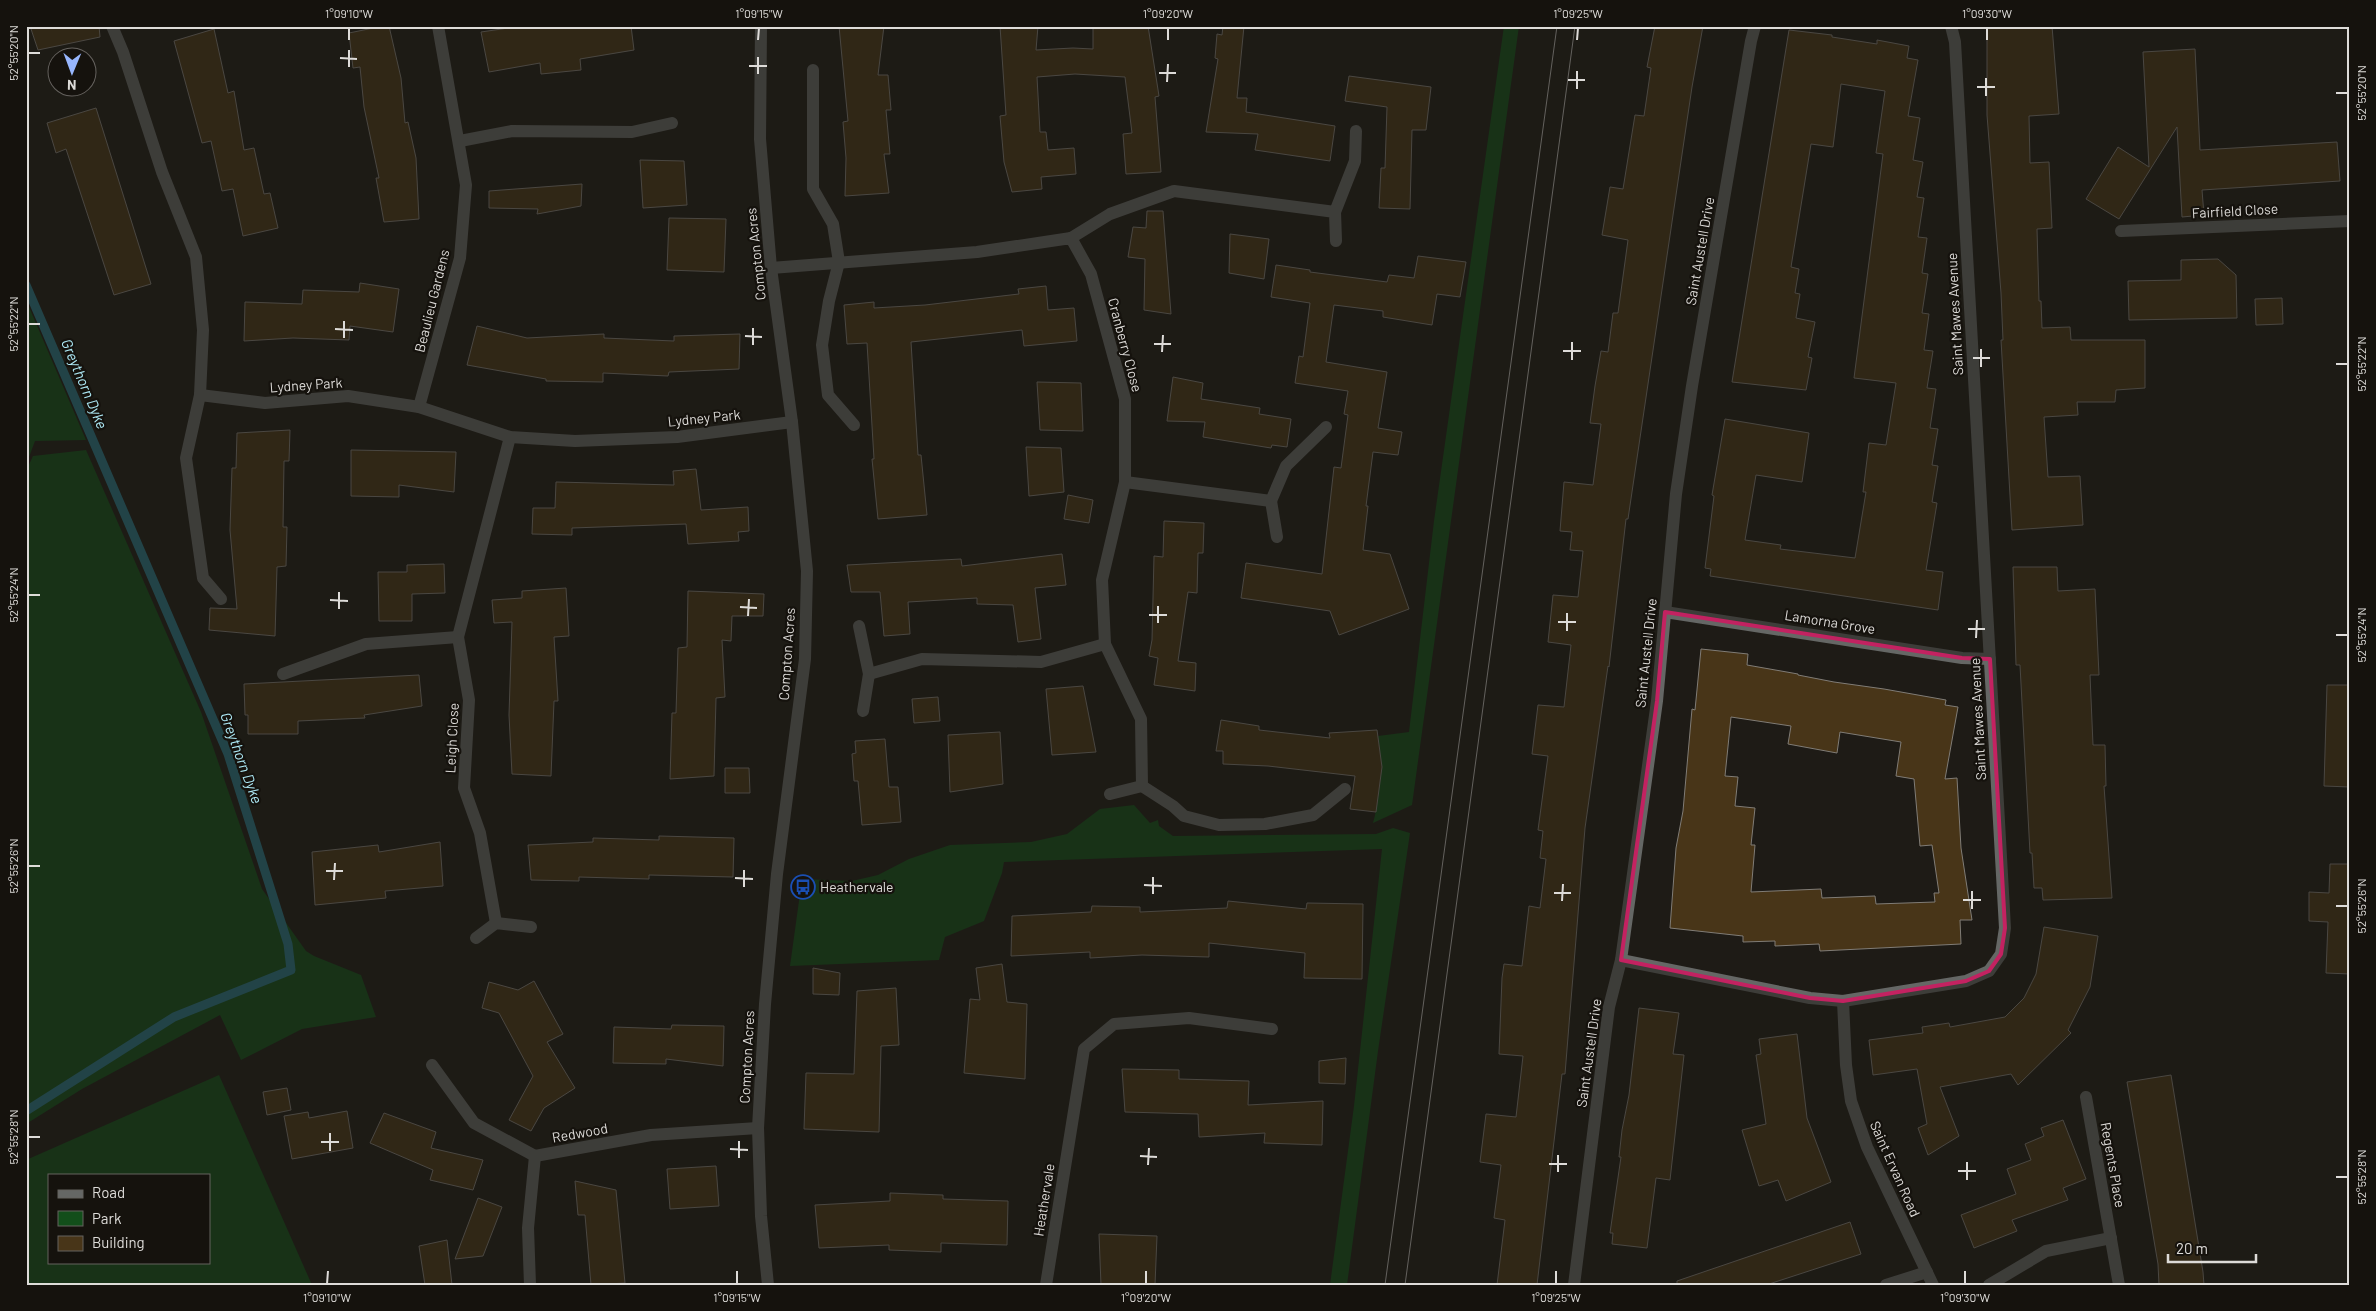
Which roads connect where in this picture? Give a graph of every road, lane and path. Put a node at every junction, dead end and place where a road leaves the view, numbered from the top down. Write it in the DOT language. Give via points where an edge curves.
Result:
graph roads {
  1 [pos="112,26"];
  2 [pos="438,26"];
  3 [pos="762,26"];
  4 [pos="1756,26"];
  5 [pos="1951,26"];
  6 [pos="813,70"];
  7 [pos="672,123"];
  8 [pos="1356,131"];
  9 [pos="460,141"];
  10 [pos="1335,212"];
  11 [pos="2350,221"];
  12 [pos="2121,231"];
  13 [pos="1071,238"];
  14 [pos="1336,241"];
  15 [pos="839,262"];
  16 [pos="771,268"];
  17 [pos="200,395"];
  18 [pos="419,408"];
  19 [pos="792,422"];
  20 [pos="854,425"];
  21 [pos="1326,427"];
  22 [pos="510,437"];
  23 [pos="1125,482"];
  24 [pos="1271,501"];
  25 [pos="1277,537"];
  26 [pos="221,599"];
  27 [pos="1666,612"];
  28 [pos="859,626"];
  29 [pos="458,637"];
  30 [pos="1105,644"];
  31 [pos="1990,659"];
  32 [pos="283,674"];
  33 [pos="869,674"];
  34 [pos="863,711"];
  35 [pos="1142,786"];
  36 [pos="1345,790"];
  37 [pos="1110,794"];
  38 [pos="496,923"];
  39 [pos="530,928"];
  40 [pos="476,938"];
  41 [pos="1621,960"];
  42 [pos="1843,1001"];
  43 [pos="1272,1029"];
  44 [pos="432,1065"];
  45 [pos="2086,1097"];
  46 [pos="758,1128"];
  47 [pos="535,1156"];
  48 [pos="2111,1238"];
  49 [pos="1927,1272"];
  50 [pos="530,1285"];
  51 [pos="768,1285"];
  52 [pos="1046,1285"];
  53 [pos="1574,1285"];
  54 [pos="1886,1285"];
  55 [pos="1933,1285"];
  56 [pos="1989,1285"];
  57 [pos="2119,1285"];
  1 -- 17 [label="street" via="162,172 196,257 203,330"];
  2 -- 9 [label="street, Beaulieu Gardens"];
  3 -- 16 [label="street, Compton Acres" via="760,139"];
  4 -- 27 [label="street, Saint Austell Drive" via="1692,386 1676,494"];
  5 -- 31 [label="street, Saint Mawes Avenue" via="1955,42"];
  6 -- 15 [label="street" via="813,189 834,224"];
  7 -- 9 [label="street" via="632,132 512,130"];
  8 -- 10 [label="street" via="1355,161"];
  9 -- 18 [label="street, Beaulieu Gardens" via="466,185 460,258"];
  10 -- 13 [label="street" via="1174,191 1110,214"];
  10 -- 14 [label="street"];
  11 -- 12 [label="street, Fairfield Close"];
  13 -- 15 [label="street" via="977,252"];
  13 -- 23 [label="street, Cranberry Close" via="1091,274 1125,399"];
  15 -- 16 [label="street"];
  15 -- 20 [label="street" via="822,345 828,395"];
  16 -- 19 [label="street, Compton Acres"];
  17 -- 18 [label="street, Lydney Park" via="266,403 348,396"];
  17 -- 26 [label="street" via="186,458 204,578"];
  18 -- 22 [label="street, Lydney Park"];
  19 -- 22 [label="street, Lydney Park" via="677,437 575,441"];
  19 -- 46 [label="street, Compton Acres" via="807,571 805,659 777,874"];
  21 -- 24 [label="street" via="1286,466"];
  22 -- 29 [label="street, Leigh Close"];
  23 -- 24 [label="street"];
  23 -- 30 [label="street, Cranberry Close" via="1102,580"];
  24 -- 25 [label="street"];
  27 -- 31 [label="street, Lamorna Grove" via="1962,658"];
  27 -- 41 [label="street, Saint Austell Drive"];
  28 -- 33 [label="street"];
  29 -- 32 [label="street" via="366,644"];
  29 -- 38 [label="street, Leigh Close" via="469,700 464,788 480,833"];
  30 -- 33 [label="street" via="1041,662 922,659"];
  30 -- 35 [label="street, Cranberry Close" via="1141,719"];
  31 -- 42 [label="street, Saint Mawes Avenue" via="2005,928 2002,954 1989,971 1966,981"];
  33 -- 34 [label="street"];
  35 -- 36 [label="street" via="1184,816 1219,825 1265,824 1313,815"];
  35 -- 37 [label="street"];
  38 -- 39 [label="street"];
  38 -- 40 [label="street"];
  41 -- 42 [label="street, Saint Mawes Avenue" via="1810,998"];
  41 -- 53 [label="street, Saint Austell Drive" via="1609,1007"];
  42 -- 49 [label="street, Saint Ervan Road" via="1851,1101 1867,1147"];
  43 -- 52 [label="street, Heathervale" via="1189,1018 1114,1024 1084,1049"];
  44 -- 47 [label="street" via="474,1123"];
  45 -- 48 [label="street, Regents Place"];
  46 -- 47 [label="street, Redwood" via="651,1135"];
  46 -- 51 [label="street, Compton Acres" via="761,1216"];
  47 -- 50 [label="street" via="528,1228"];
  48 -- 56 [label="street" via="2046,1251"];
  48 -- 57 [label="street, Regents Place"];
  49 -- 54 [label="street"];
  49 -- 55 [label="street, Saint Ervan Road"];
}
